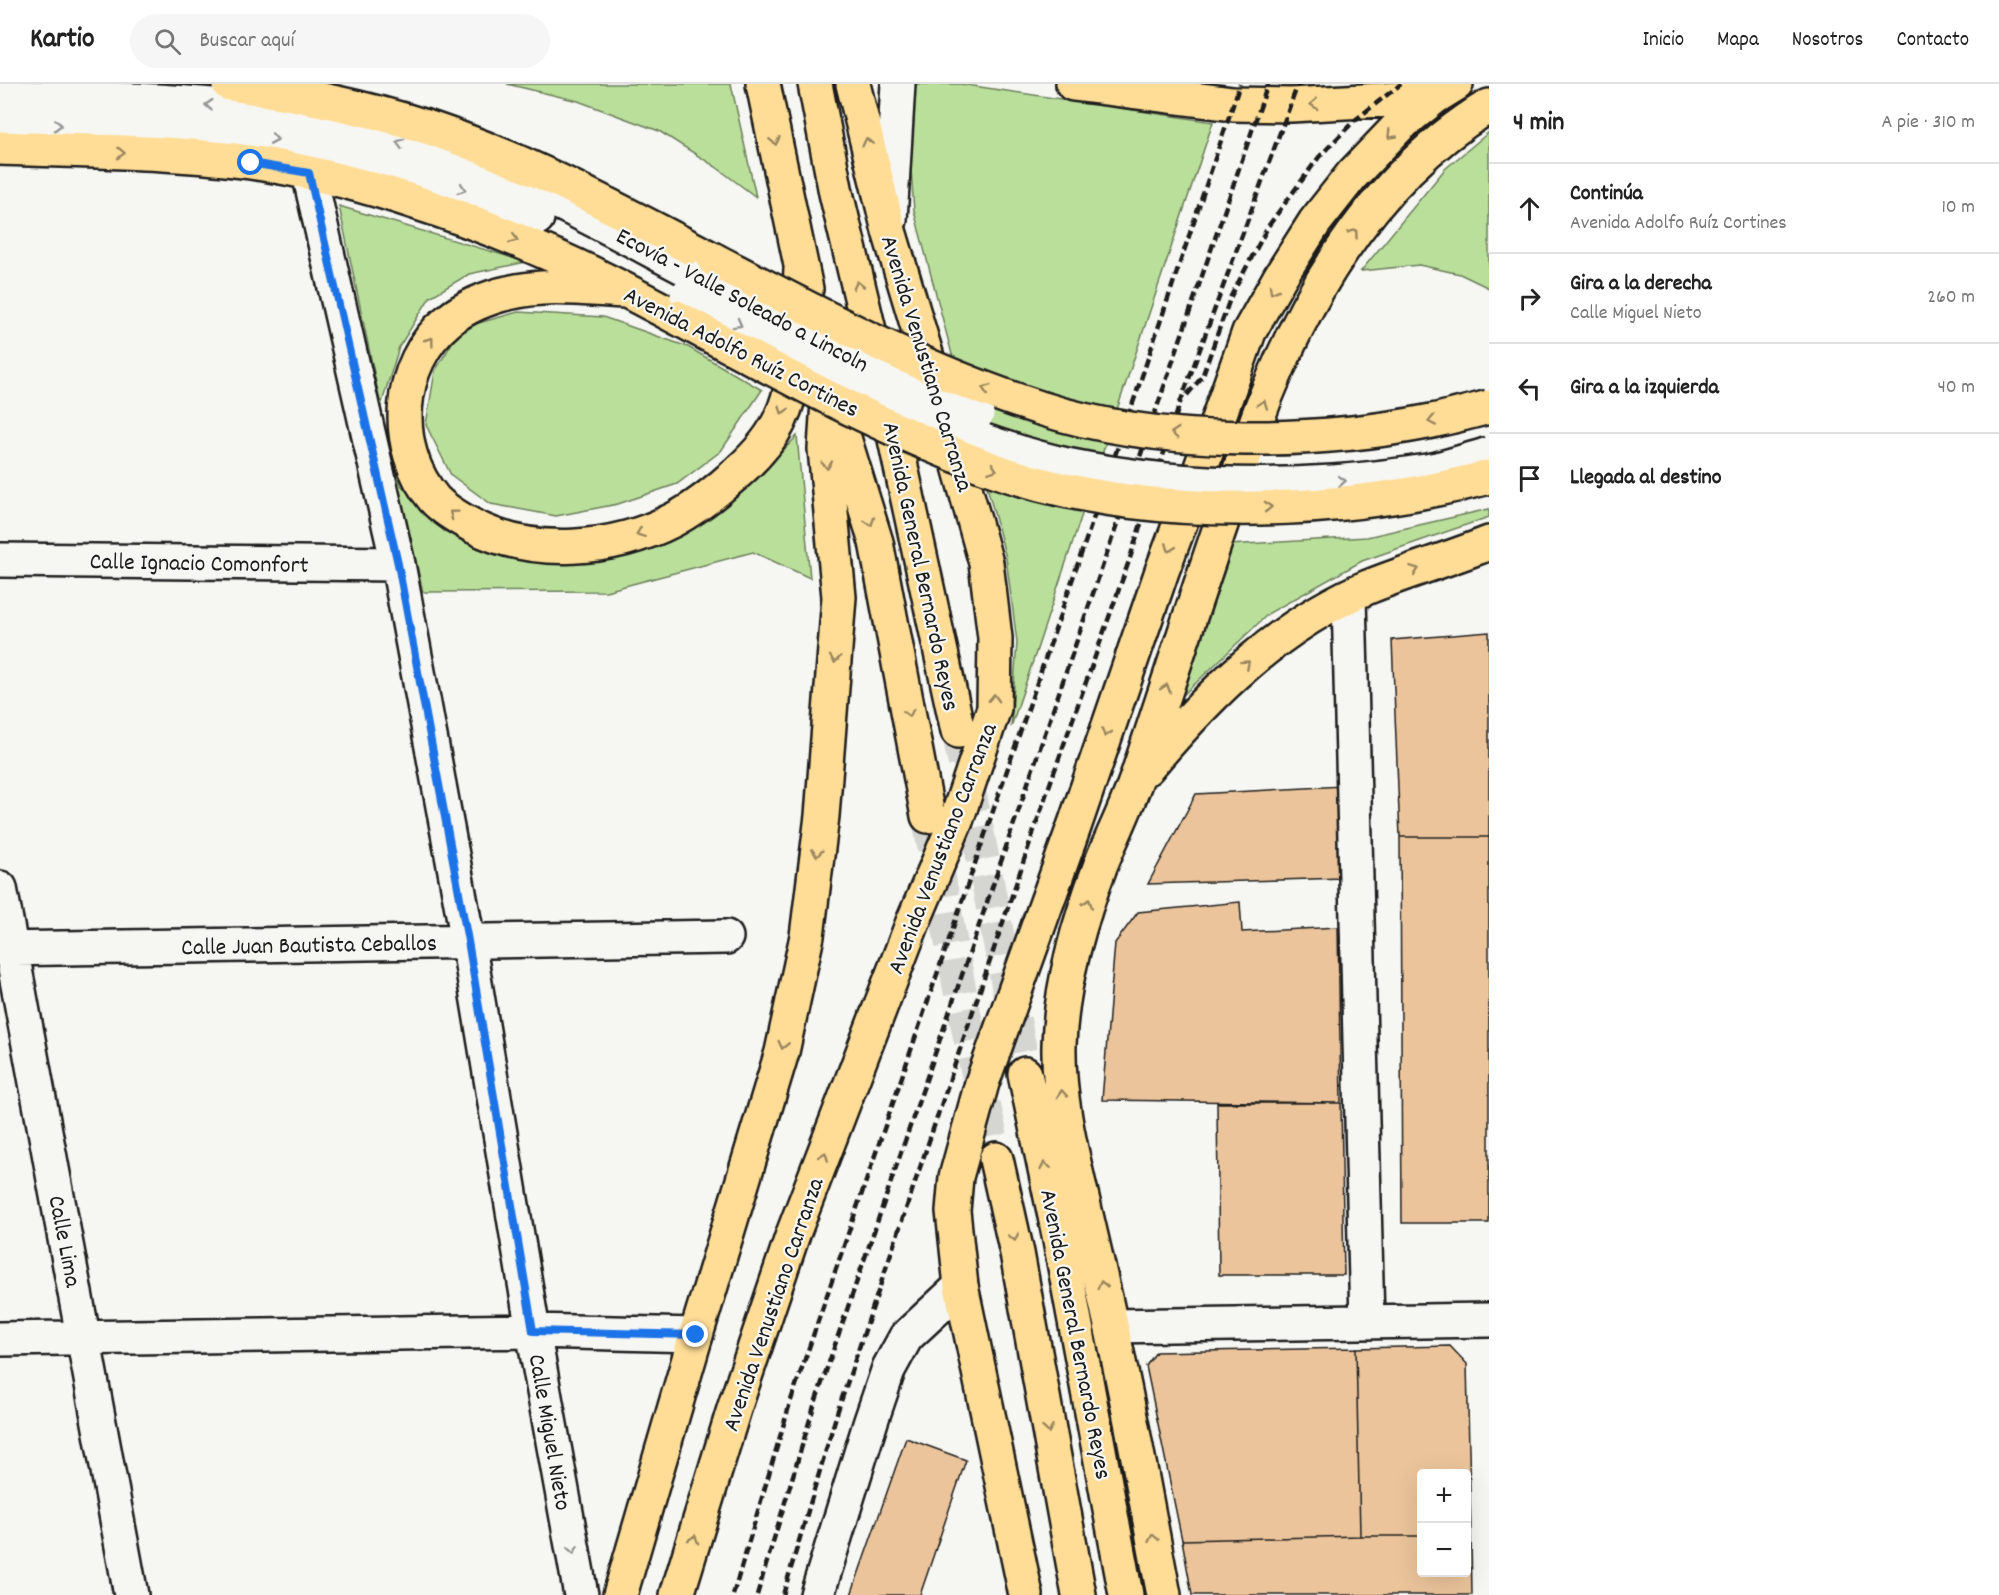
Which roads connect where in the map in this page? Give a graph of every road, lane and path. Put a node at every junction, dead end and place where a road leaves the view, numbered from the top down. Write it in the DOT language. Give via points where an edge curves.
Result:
graph roads {
  1 [pos="229,84"];
  2 [pos="763,84"];
  3 [pos="815,84"];
  4 [pos="853,84"];
  5 [pos="898,84"];
  6 [pos="1073,84"];
  7 [pos="1445,91"];
  8 [pos="0,97"];
  9 [pos="1489,106"];
  10 [pos="0,123"];
  11 [pos="0,148"];
  12 [pos="309,173"];
  13 [pos="889,231"];
  14 [pos="801,269"];
  15 [pos="695,287"];
  16 [pos="625,291"];
  17 [pos="829,385"];
  18 [pos="1489,407"];
  19 [pos="1489,434"];
  20 [pos="1489,454"];
  21 [pos="1489,477"];
  22 [pos="1489,543"];
  23 [pos="0,560"];
  24 [pos="398,564"];
  25 [pos="1349,597"];
  26 [pos="958,731"];
  27 [pos="1135,784"];
  28 [pos="928,816"];
  29 [pos="0,888"];
  30 [pos="726,937"];
  31 [pos="468,941"];
  32 [pos="6,949"];
  33 [pos="1025,1074"];
  34 [pos="996,1160"];
  35 [pos="961,1286"];
  36 [pos="1489,1320"];
  37 [pos="1367,1322"];
  38 [pos="1112,1326"];
  39 [pos="533,1331"];
  40 [pos="696,1335"];
  41 [pos="84,1336"];
  42 [pos="0,1339"];
  43 [pos="131,1595"];
  44 [pos="581,1595"];
  45 [pos="620,1595"];
  46 [pos="677,1595"];
  47 [pos="817,1595"];
  48 [pos="1026,1595"];
  49 [pos="1079,1595"];
  50 [pos="1126,1595"];
  51 [pos="1164,1595"];
  1 -- 15 [label="main road, Avenida Adolfo Ruíz Cortines" via="407,121 579,189"];
  2 -- 14 [label="main road, Avenida General Bernardo Reyes, one-way"];
  26 -- 3 [label="main road, Avenida General Bernardo Reyes, one-way" via="893,430 836,193"];
  13 -- 4 [label="main road, Avenida Venustiano Carranza, one-way"];
  5 -- 13 [label="street"];
  7 -- 6 [label="main road, one-way" via="1291,105 1233,104"];
  7 -- 35 [label="main road, one-way" via="1399,126 1352,175 1309,231 1249,332 982,1083 956,1177 952,1211"];
  15 -- 8 [label="street, Ecovía - Valle Soleado a Lincoln, one-way" via="585,216 488,172 340,126 223,106"];
  27 -- 9 [label="main road, one-way" via="1204,572 1268,392 1296,329 1324,277 1374,206 1408,167 1460,124"];
  10 -- 15 [label="street, one-way" via="188,128 269,137 338,151 501,202"];
  11 -- 12 [label="main road, Avenida Adolfo Ruíz Cortines, one-way" via="203,157"];
  12 -- 16 [label="main road, Avenida Adolfo Ruíz Cortines, one-way" via="469,221"];
  12 -- 24 [label="street, Calle Miguel Nieto"];
  46 -- 13 [label="main road, Avenida Venustiano Carranza, one-way" via="793,1234 956,820 994,708 995,638 986,563"];
  14 -- 16 [label="main road, one-way" via="796,360 780,421 767,442 712,495 672,520 623,539 580,546 532,545 493,536 435,500 415,471 406,440 404,407 412,373 428,343 448,320 507,293 548,287"];
  14 -- 17 [label="main road, Avenida General Bernardo Reyes"];
  15 -- 16 [label="main road, Avenida Adolfo Ruíz Cortines"];
  18 -- 15 [label="main road, Avenida Adolfo Ruíz Cortines, one-way, bridge" via="1362,432 1281,436 1151,431 1042,409 903,355 816,313"];
  15 -- 19 [label="street, Ecovía - Valle Soleado a Lincoln, bridge" via="960,408 1036,435 1107,452 1175,462 1330,460 1447,445"];
  15 -- 20 [label="street, one-way, bridge" via="805,361 919,416 1065,464 1222,485 1305,484 1437,469"];
  15 -- 21 [label="main road, Avenida Adolfo Ruíz Cortines, one-way, bridge" via="857,412 991,469 1048,486 1173,505 1243,508 1317,506 1404,496"];
  17 -- 28 [label="main road, Avenida General Bernardo Reyes, one-way" via="876,542"];
  17 -- 40 [label="main road, one-way" via="825,449 839,597 822,816 807,936 782,1052"];
  25 -- 22 [label="main road, one-way"];
  23 -- 24 [label="street, Calle Ignacio Comonfort"];
  24 -- 31 [label="street, Calle Miguel Nieto"];
  27 -- 25 [label="main road, one-way" via="1182,726 1260,652 1318,612"];
  25 -- 37 [label="street"];
  38 -- 27 [label="main road, one-way" via="1064,1110 1059,1045 1073,948 1100,867"];
  29 -- 32 [label="street, Calle Lima"];
  30 -- 31 [label="street, Calle Juan Bautista Ceballos"];
  31 -- 32 [label="street, Calle Juan Bautista Ceballos"];
  31 -- 39 [label="street, Calle Miguel Nieto"];
  32 -- 41 [label="street, Calle Lima"];
  50 -- 33 [label="main road, Avenida General Bernardo Reyes, one-way"];
  34 -- 49 [label="main road, Avenida General Bernardo Reyes, one-way" via="1017,1253"];
  35 -- 47 [label="street" via="906,1337 890,1368"];
  35 -- 48 [label="main road"];
  36 -- 37 [label="street"];
  37 -- 38 [label="street"];
  51 -- 38 [label="main road, one-way"];
  39 -- 40 [label="street"];
  39 -- 41 [label="street"];
  39 -- 44 [label="street, Calle Miguel Nieto, one-way"];
  40 -- 45 [label="main road"];
  41 -- 42 [label="street"];
  41 -- 43 [label="street, Calle Lima"];
}
